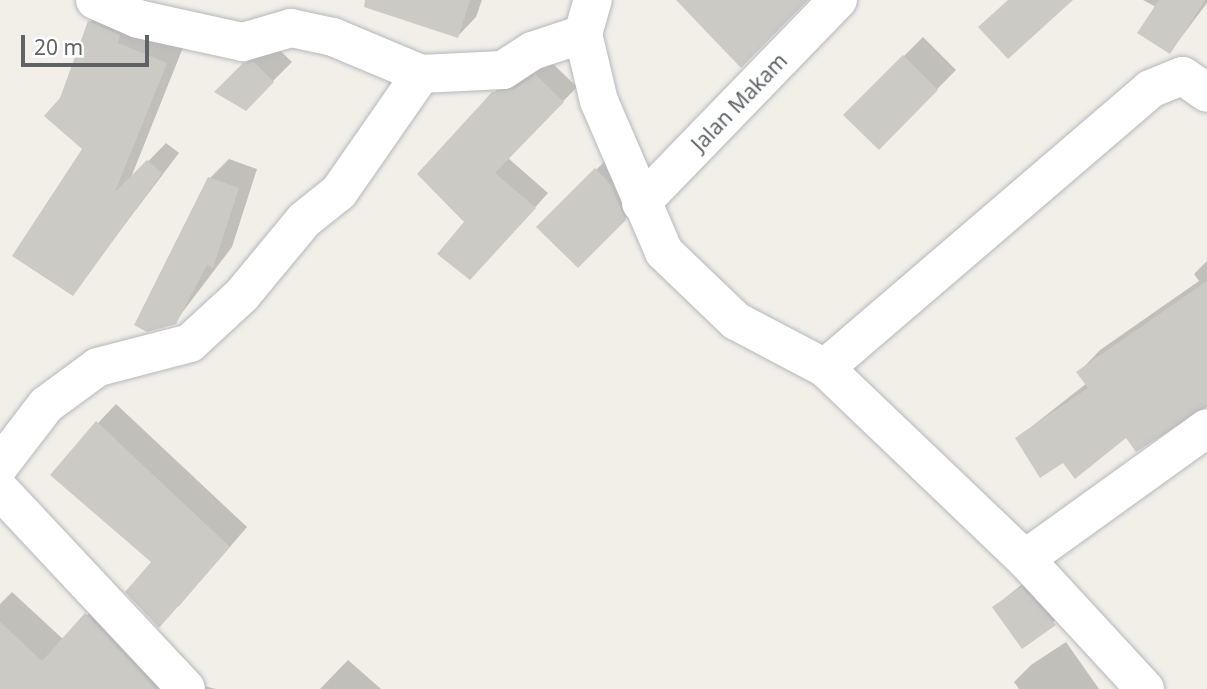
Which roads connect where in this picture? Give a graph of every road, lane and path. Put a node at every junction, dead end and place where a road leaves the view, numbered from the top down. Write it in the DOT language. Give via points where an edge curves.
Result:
graph roads {
  1 [pos="96,0"];
  2 [pos="838,0"];
  3 [pos="588,17"];
  4 [pos="421,74"];
  5 [pos="1207,93"];
  6 [pos="641,203"];
  7 [pos="825,368"];
  8 [pos="1207,428"];
  9 [pos="0,466"];
  10 [pos="0,490"];
  11 [pos="1025,558"];
  12 [pos="186,689"];
  13 [pos="1145,689"];
  1 -- 4 [label="street" via="138,19 243,42 291,28 333,37"];
  2 -- 6 [label="street, Jalan Makam"];
  3 -- 4 [label="street" via="503,70"];
  3 -- 6 [label="street" via="599,101"];
  4 -- 9 [label="street" via="339,192 304,220 243,295 190,343 98,367 46,405"];
  5 -- 7 [label="street" via="1183,76 1150,89"];
  6 -- 7 [label="street" via="664,252 736,321"];
  7 -- 11 [label="street"];
  8 -- 11 [label="street"];
  10 -- 12 [label="street"];
  11 -- 13 [label="street"];
}
